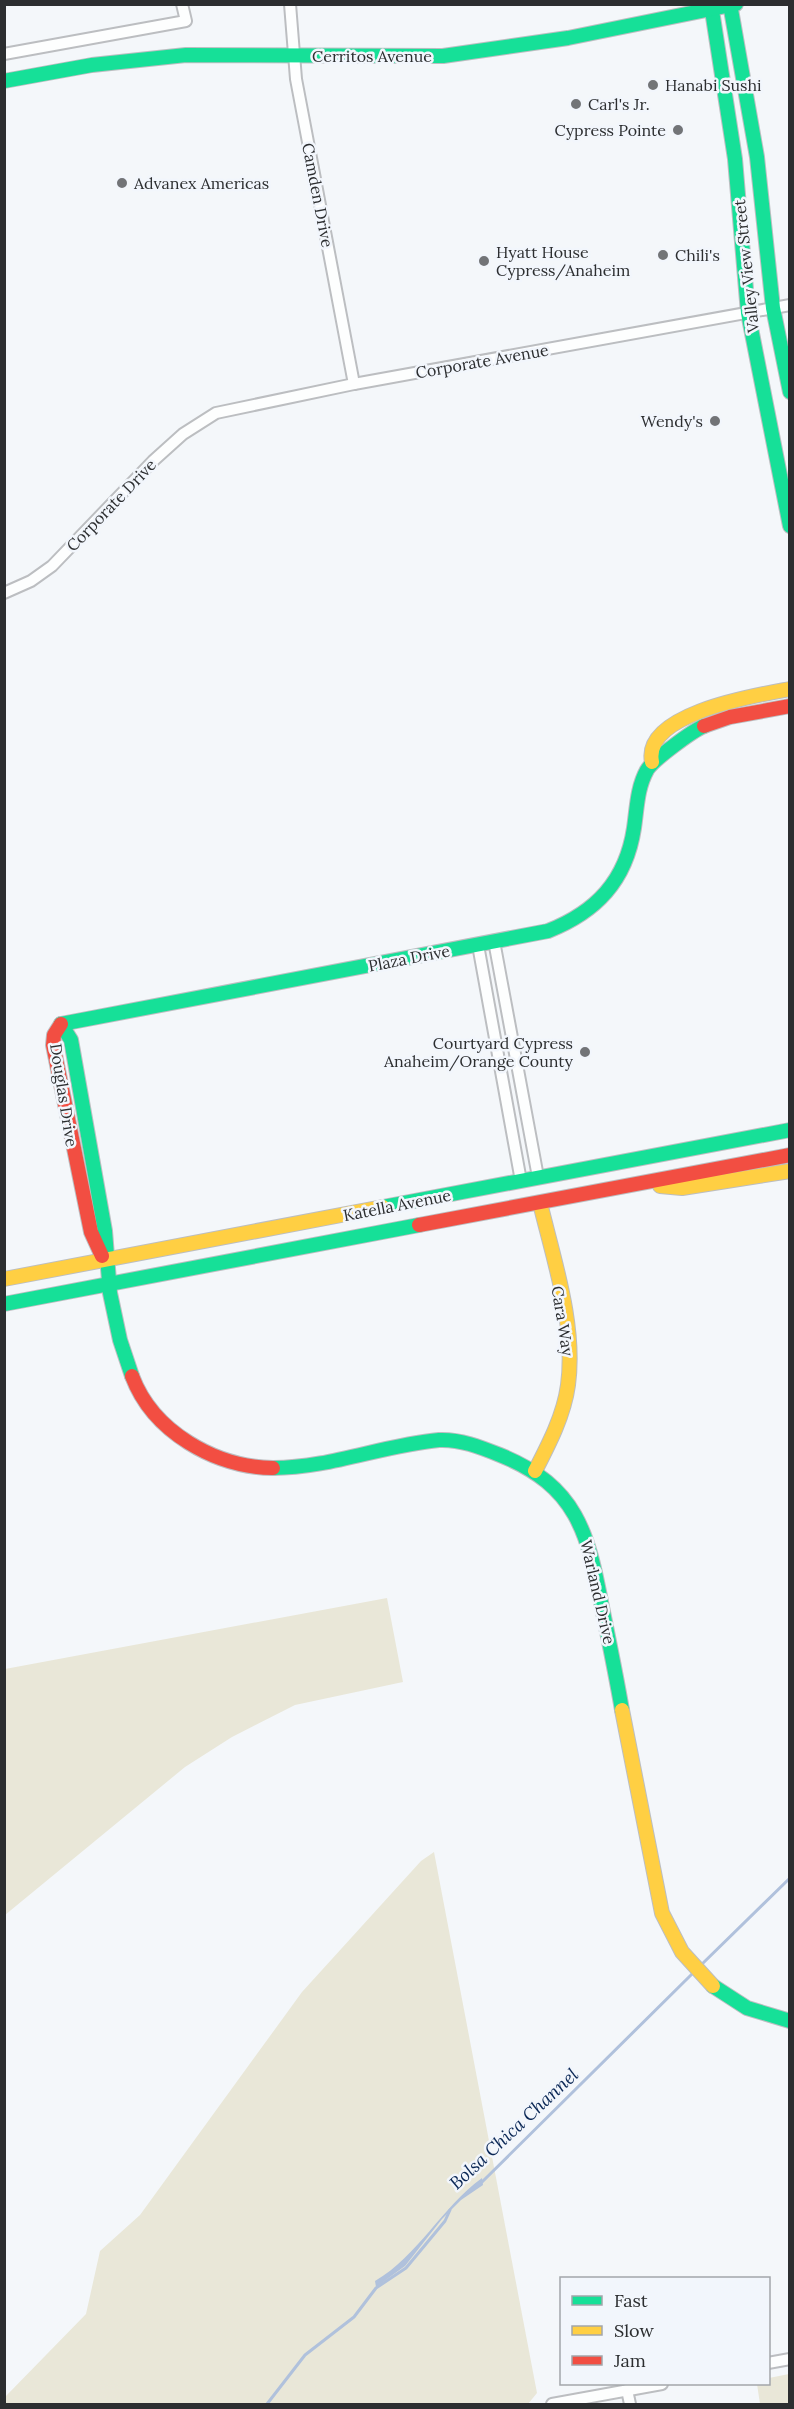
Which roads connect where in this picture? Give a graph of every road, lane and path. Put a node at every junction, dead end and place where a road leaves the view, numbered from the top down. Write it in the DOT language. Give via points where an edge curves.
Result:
graph roads {
  1 [pos="182,4"];
  2 [pos="290,4"];
  3 [pos="732,5"];
  4 [pos="711,7"];
  5 [pos="4,54"];
  6 [pos="293,56"];
  7 [pos="4,81"];
  8 [pos="789,305"];
  9 [pos="773,308"];
  10 [pos="748,313"];
  11 [pos="354,384"];
  12 [pos="789,392"];
  13 [pos="216,413"];
  14 [pos="789,526"];
  15 [pos="5,593"];
  16 [pos="789,689"];
  17 [pos="789,706"];
  18 [pos="652,762"];
  19 [pos="494,941"];
  20 [pos="478,945"];
  21 [pos="61,1024"];
  22 [pos="789,1130"];
  23 [pos="789,1155"];
  24 [pos="570,1171"];
  25 [pos="789,1171"];
  26 [pos="538,1177"];
  27 [pos="521,1181"];
  28 [pos="641,1184"];
  29 [pos="540,1203"];
  30 [pos="515,1208"];
  31 [pos="104,1260"];
  32 [pos="4,1279"];
  33 [pos="108,1284"];
  34 [pos="4,1304"];
  35 [pos="535,1471"];
  36 [pos="789,2021"];
  37 [pos="789,2359"];
  38 [pos="770,2363"];
  39 [pos="656,2385"];
  40 [pos="627,2390"];
  41 [pos="552,2404"];
  42 [pos="630,2404"];
  1 -- 5 [label="street" via="186,21"];
  2 -- 6 [label="street, Camden Drive"];
  3 -- 4 [label="main road, Cerritos Avenue"];
  3 -- 9 [label="main road, Valley View Street" via="757,157"];
  4 -- 6 [label="main road, Cerritos Avenue" via="568,38 453,55"];
  4 -- 10 [label="main road, Valley View Street" via="735,159"];
  6 -- 7 [label="main road, Cerritos Avenue" via="145,58"];
  6 -- 11 [label="street, Camden Drive"];
  8 -- 9 [label="street, Corporate Avenue"];
  9 -- 10 [label="street, Corporate Avenue"];
  9 -- 12 [label="main road, Valley View Street"];
  10 -- 11 [label="street, Corporate Avenue"];
  10 -- 14 [label="main road, Valley View Street"];
  11 -- 13 [label="street, Corporate Avenue"];
  13 -- 15 [label="street, Corporate Drive" via="183,434 52,566"];
  16 -- 18 [label="main road, Plaza Drive" via="693,712 655,741 649,753"];
  17 -- 18 [label="main road" via="699,728"];
  18 -- 19 [label="main road, Plaza Drive" via="636,794 628,859 617,882 587,914 568,924"];
  19 -- 20 [label="main road, Plaza Drive"];
  19 -- 26 [label="street"];
  20 -- 21 [label="main road, Plaza Drive"];
  20 -- 27 [label="street"];
  21 -- 31 [label="main road, Douglas Drive" via="71,1040 105,1231"];
  22 -- 24 [label="main road, Katella Avenue"];
  23 -- 28 [label="main road, Katella Avenue"];
  24 -- 26 [label="main road, Katella Avenue"];
  24 -- 29 [label="main road" via="543,1194"];
  25 -- 28 [label="main road" via="682,1188"];
  26 -- 27 [label="main road, Katella Avenue"];
  26 -- 30 [label="main road" via="536,1189"];
  27 -- 31 [label="main road, Katella Avenue"];
  28 -- 29 [label="main road, Katella Avenue"];
  29 -- 30 [label="main road, Katella Avenue"];
  29 -- 35 [label="main road, Cara Way" via="570,1366 556,1429"];
  30 -- 33 [label="main road, Katella Avenue"];
  31 -- 32 [label="main road, Katella Avenue"];
  31 -- 33 [label="main road, Douglas Drive"];
  33 -- 34 [label="main road, Katella Avenue"];
  33 -- 35 [label="main road, Warland Drive" via="128,1365 142,1399 170,1428 196,1447 233,1463 258,1468 297,1466 430,1442 456,1441"];
  35 -- 36 [label="main road, Warland Drive" via="574,1512 591,1549 662,1913 671,1937 690,1965 718,1992 771,2018"];
  37 -- 38 [label="street"];
  39 -- 40 [label="street"];
  40 -- 41 [label="street"];
  40 -- 42 [label="street"];
}
